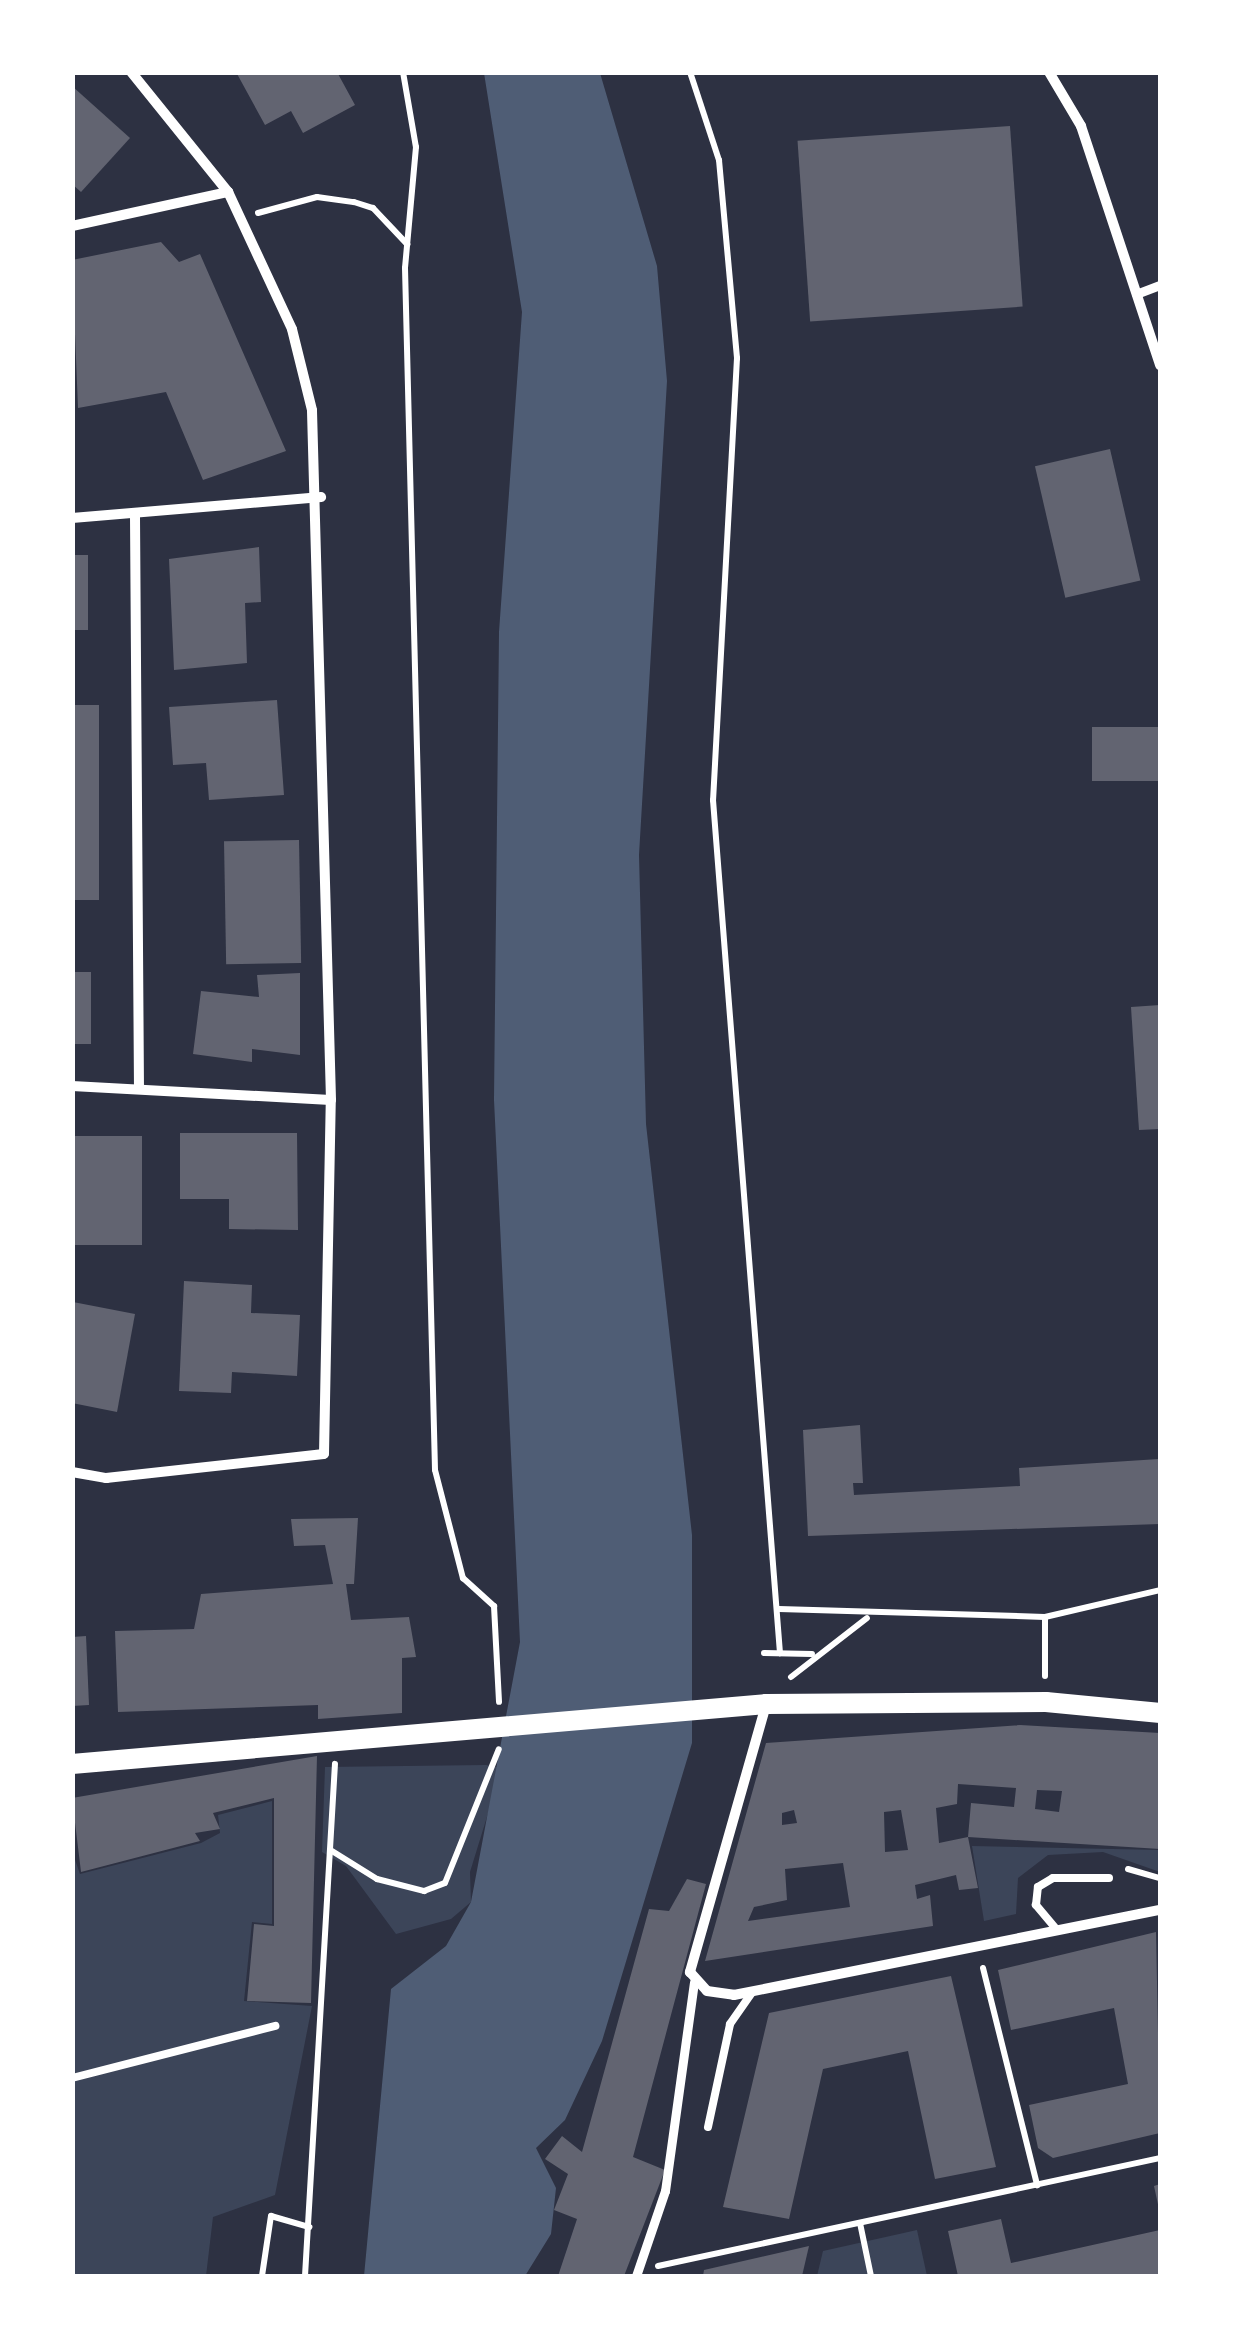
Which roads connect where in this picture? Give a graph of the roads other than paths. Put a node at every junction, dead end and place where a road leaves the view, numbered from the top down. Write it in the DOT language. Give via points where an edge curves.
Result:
graph roads {
  1 [pos="131,72"];
  2 [pos="1048,72"];
  3 [pos="228,192"];
  4 [pos="72,226"];
  5 [pos="1160,285"];
  6 [pos="1136,294"];
  7 [pos="1160,365"];
  8 [pos="321,497"];
  9 [pos="135,517"];
  10 [pos="72,518"];
  11 [pos="72,1086"];
  12 [pos="139,1088"];
  13 [pos="330,1100"];
  14 [pos="72,1472"];
  15 [pos="766,1704"];
  16 [pos="1160,1713"];
  17 [pos="72,1764"];
  18 [pos="1109,1878"];
  19 [pos="1160,1910"];
  20 [pos="1057,1930"];
  21 [pos="694,1982"];
  22 [pos="752,1992"];
  23 [pos="275,2026"];
  24 [pos="72,2078"];
  25 [pos="708,2127"];
  26 [pos="638,2273"];
  1 -- 3 [label="street"];
  2 -- 6 [label="street" via="1081,126"];
  3 -- 4 [label="street"];
  3 -- 8 [label="street" via="305,371"];
  5 -- 6 [label="street"];
  6 -- 7 [label="street"];
  8 -- 9 [label="street"];
  8 -- 13 [label="street"];
  9 -- 10 [label="street"];
  9 -- 12 [label="street"];
  11 -- 12 [label="street"];
  12 -- 13 [label="street"];
  13 -- 14 [label="street" via="324,1454 106,1478"];
  15 -- 16 [label="main road" via="1046,1702"];
  15 -- 17 [label="main road"];
  15 -- 21 [label="street"];
  18 -- 20 [label="lane" via="1038,1887 1036,1905"];
  19 -- 20 [label="street"];
  20 -- 22 [label="street"];
  21 -- 22 [label="street" via="722,1995"];
  21 -- 26 [label="street" via="666,2191"];
  22 -- 25 [label="lane" via="730,2024"];
  23 -- 24 [label="lane"];
}
